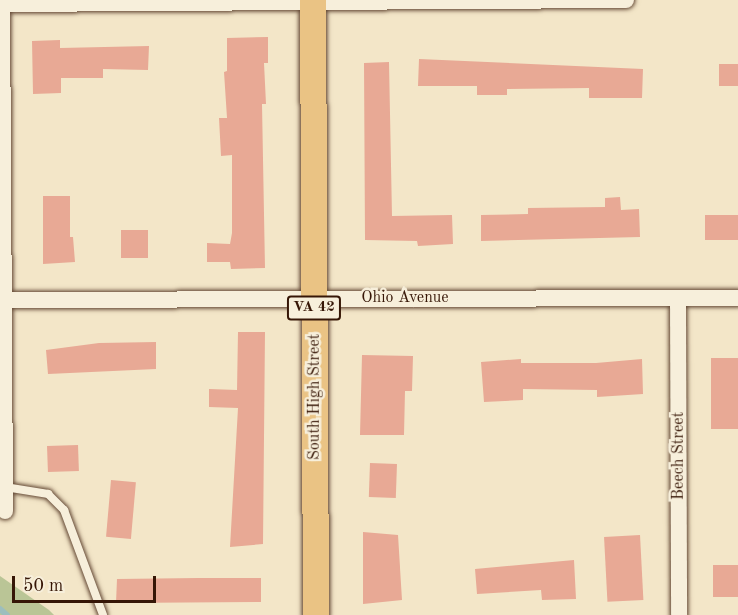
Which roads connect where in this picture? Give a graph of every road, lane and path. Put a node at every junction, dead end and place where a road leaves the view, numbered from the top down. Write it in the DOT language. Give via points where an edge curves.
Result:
graph roads {
  1 [pos="626,0"];
  2 [pos="2,2"];
  3 [pos="313,2"];
  4 [pos="314,298"];
  5 [pos="678,298"];
  6 [pos="738,298"];
  7 [pos="2,300"];
  8 [pos="5,487"];
  9 [pos="5,511"];
  10 [pos="103,615"];
  11 [pos="316,615"];
  12 [pos="679,615"];
  1 -- 3 [label="street"];
  2 -- 3 [label="street"];
  2 -- 7 [label="street"];
  3 -- 4 [label="main road, South High Street / VA 42"];
  4 -- 5 [label="street, Ohio Avenue"];
  4 -- 7 [label="street, Ohio Avenue"];
  4 -- 11 [label="main road, South High Street / VA 42"];
  5 -- 6 [label="street, Ohio Avenue"];
  5 -- 12 [label="street, Beech Street"];
  7 -- 8 [label="street"];
  8 -- 9 [label="street"];
  8 -- 10 [label="lane" via="48,494 64,510"];
}
